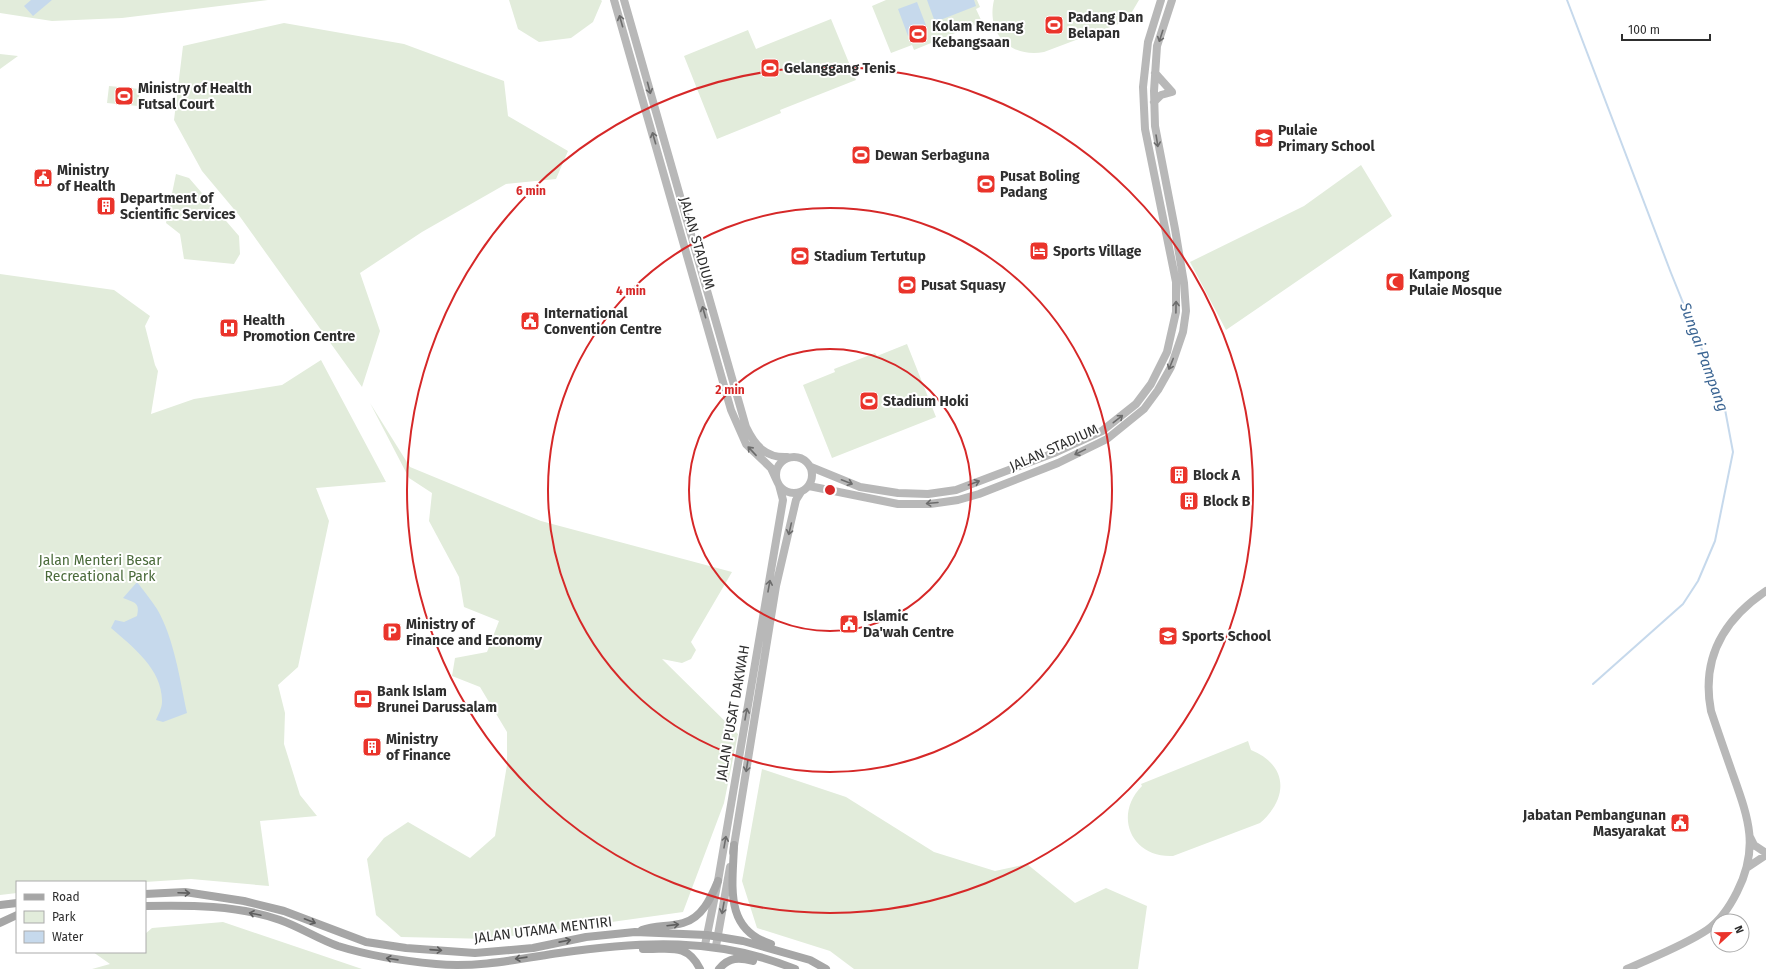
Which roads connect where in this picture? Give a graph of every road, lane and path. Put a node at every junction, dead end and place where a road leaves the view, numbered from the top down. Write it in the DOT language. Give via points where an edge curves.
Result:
graph roads {
  1 [pos="614,0"];
  2 [pos="624,0"];
  3 [pos="1162,0"];
  4 [pos="1172,0"];
  5 [pos="1155,73"];
  6 [pos="1154,102"];
  7 [pos="787,457"];
  8 [pos="811,467"];
  9 [pos="778,483"];
  10 [pos="809,486"];
  11 [pos="802,492"];
  12 [pos="1766,591"];
  13 [pos="1749,836"];
  14 [pos="734,845"];
  15 [pos="1766,854"];
  16 [pos="1748,867"];
  17 [pos="718,881"];
  18 [pos="146,894"];
  19 [pos="0,902"];
  20 [pos="16,903"];
  21 [pos="0,905"];
  22 [pos="146,906"];
  23 [pos="16,915"];
  24 [pos="16,915"];
  25 [pos="0,918"];
  26 [pos="0,923"];
  27 [pos="635,932"];
  28 [pos="707,935"];
  29 [pos="718,936"];
  30 [pos="705,945"];
  31 [pos="629,946"];
  32 [pos="716,946"];
  33 [pos="810,960"];
  34 [pos="700,969"];
  35 [pos="719,969"];
  36 [pos="785,969"];
  37 [pos="795,969"];
  38 [pos="826,969"];
  39 [pos="1627,969"];
  9 -- 1 [label="main road, JALAN STADIUM, one-way" via="771,468 746,444 731,410"];
  2 -- 7 [label="main road, JALAN STADIUM, one-way" via="746,427 752,440 766,454 777,458"];
  8 -- 3 [label="main road, JALAN STADIUM, one-way" via="860,487 898,493 928,494 956,490 1054,453 1102,431 1136,404 1148,389 1167,352 1176,312 1176,282 1145,129 1143,87 1148,42"];
  4 -- 5 [label="main road, JALAN STADIUM, one-way" via="1157,46"];
  5 -- 6 [label="main road, JALAN STADIUM"];
  5 -- 6 [label="main road" via="1172,92 1161,95"];
  6 -- 10 [label="main road, JALAN STADIUM, one-way" via="1155,126 1176,229 1186,311 1183,332 1171,367 1144,409 1107,439 1058,463 958,500 930,504 898,504"];
  7 -- 8 [label="main road" via="805,459"];
  7 -- 9 [label="main road" via="780,463 776,472"];
  8 -- 10 [label="main road" via="813,476"];
  9 -- 11 [label="main road" via="789,493"];
  17 -- 9 [label="main road, JALAN PUSAT DAKWAH, one-way" via="784,500"];
  10 -- 11 [label="main road"];
  11 -- 14 [label="main road, JALAN PUSAT DAKWAH, one-way" via="796,500 776,586"];
  12 -- 13 [label="main road" via="1750,602 1730,623 1718,644 1709,670 1708,698 1711,712 1743,801"];
  13 -- 15 [label="main road" via="1754,845"];
  13 -- 16 [label="main road"];
  14 -- 29 [label="main road, JALAN PUSAT DAKWAH, one-way"];
  14 -- 33 [label="main road" via="733,898 736,914 745,929 761,940 799,952"];
  15 -- 16 [label="main road"];
  16 -- 39 [label="main road" via="1733,900 1708,930"];
  27 -- 17 [label="main road, one-way" via="683,923 699,914 709,901"];
  17 -- 28 [label="main road, JALAN PUSAT DAKWAH"];
  18 -- 27 [label="main road, JALAN UTAMA MENTIRI, one-way" via="185,892 244,900 284,911 366,942 406,948 476,953 534,948 586,937"];
  19 -- 20 [label="main road"];
  20 -- 21 [label="main road"];
  31 -- 22 [label="main road, JALAN UTAMA MENTIRI, one-way" via="589,948 477,964 439,964 380,957 337,946 280,920 233,910 188,905"];
  23 -- 25 [label="main road"];
  24 -- 26 [label="main road"];
  27 -- 28 [label="main road, JALAN UTAMA MENTIRI"];
  28 -- 29 [label="main road, JALAN UTAMA MENTIRI"];
  28 -- 30 [label="main road, JALAN PUSAT DAKWAH"];
  29 -- 32 [label="main road, JALAN PUSAT DAKWAH"];
  29 -- 33 [label="main road, JALAN UTAMA MENTIRI"];
  30 -- 31 [label="main road, JALAN UTAMA MENTIRI" via="653,943"];
  30 -- 32 [label="main road, JALAN UTAMA MENTIRI"];
  31 -- 34 [label="main road" via="684,950 692,955"];
  32 -- 37 [label="main road, JALAN UTAMA MENTIRI" via="772,960"];
  33 -- 38 [label="main road, JALAN UTAMA MENTIRI"];
  35 -- 36 [label="main road" via="725,962 744,958"];
}
